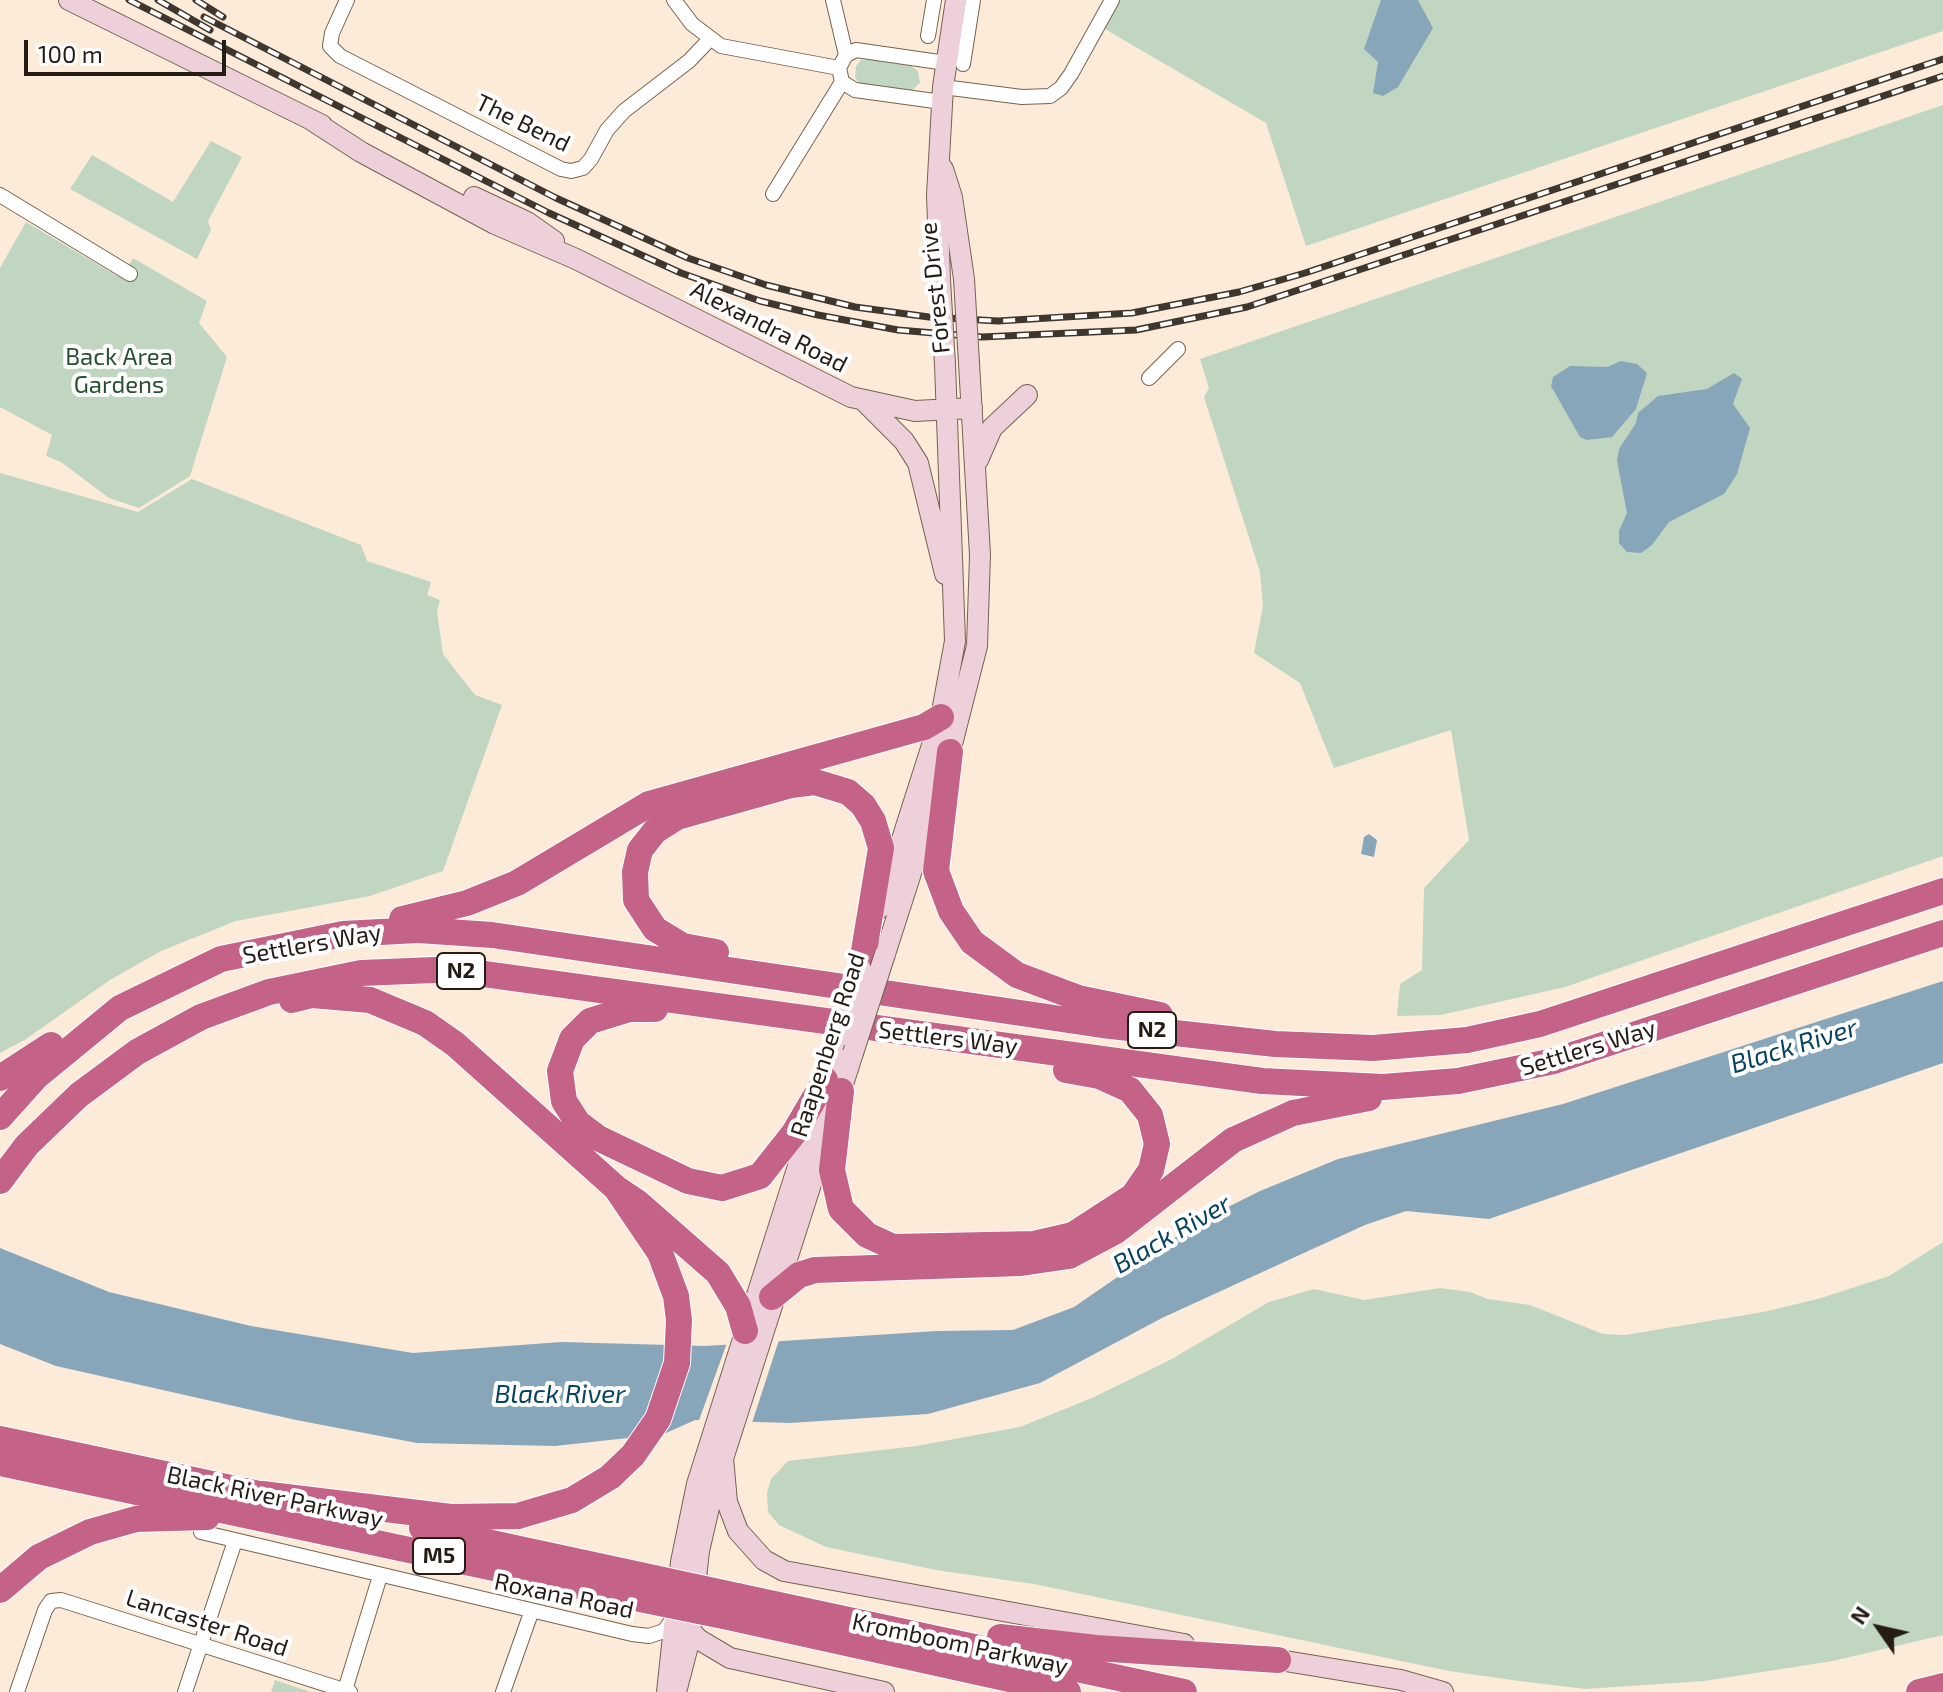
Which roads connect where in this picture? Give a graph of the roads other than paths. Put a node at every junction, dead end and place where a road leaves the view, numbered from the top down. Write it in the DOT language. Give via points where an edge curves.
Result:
graph roads {
  1 [pos="69,0"];
  2 [pos="347,0"];
  3 [pos="674,0"];
  4 [pos="833,0"];
  5 [pos="934,0"];
  6 [pos="956,0"];
  7 [pos="973,0"];
  8 [pos="1112,0"];
  9 [pos="928,36"];
  10 [pos="709,40"];
  11 [pos="955,63"];
  12 [pos="842,69"];
  13 [pos="942,94"];
  14 [pos="941,165"];
  15 [pos="773,194"];
  16 [pos="0,195"];
  17 [pos="130,274"];
  18 [pos="1178,349"];
  19 [pos="1149,378"];
  20 [pos="1027,395"];
  21 [pos="865,402"];
  22 [pos="972,408"];
  23 [pos="947,410"];
  24 [pos="975,468"];
  25 [pos="955,627"];
  26 [pos="941,717"];
  27 [pos="950,752"];
  28 [pos="1943,891"];
  29 [pos="1943,933"];
  30 [pos="343,934"];
  31 [pos="870,955"];
  32 [pos="926,1000"];
  33 [pos="715,1005"];
  34 [pos="120,1008"];
  35 [pos="212,1013"];
  36 [pos="904,1030"];
  37 [pos="1275,1044"];
  38 [pos="842,1057"];
  39 [pos="0,1078"];
  40 [pos="1411,1085"];
  41 [pos="833,1086"];
  42 [pos="0,1117"];
  43 [pos="0,1181"];
  44 [pos="616,1188"];
  45 [pos="772,1297"];
  46 [pos="749,1334"];
  47 [pos="722,1427"];
  48 [pos="0,1439"];
  49 [pos="723,1458"];
  50 [pos="0,1463"];
  51 [pos="262,1494"];
  52 [pos="243,1515"];
  53 [pos="201,1532"];
  54 [pos="235,1541"];
  55 [pos="380,1576"];
  56 [pos="638,1586"];
  57 [pos="0,1590"];
  58 [pos="735,1607"];
  59 [pos="531,1613"];
  60 [pos="676,1614"];
  61 [pos="838,1618"];
  62 [pos="690,1630"];
  63 [pos="201,1644"];
  64 [pos="730,1658"];
  65 [pos="1278,1660"];
  66 [pos="1943,1686"];
  67 [pos="675,1688"];
  68 [pos="348,1691"];
  69 [pos="17,1692"];
  70 [pos="185,1692"];
  71 [pos="503,1692"];
  72 [pos="884,1692"];
  73 [pos="1068,1692"];
  74 [pos="1184,1692"];
  75 [pos="1443,1692"];
  76 [pos="1919,1692"];
  1 -- 21 [label="main road, Alexandra Road" via="527,222 576,259"];
  2 -- 10 [label="street, The Bend" via="330,46 340,56 571,171 591,159 624,111"];
  3 -- 10 [label="street"];
  4 -- 12 [label="street"];
  5 -- 9 [label="street"];
  6 -- 11 [label="main road, Forest Drive"];
  7 -- 11 [label="street"];
  8 -- 13 [label="street" via="1071,74 1050,96"];
  10 -- 12 [label="street" via="745,53"];
  11 -- 12 [label="street" via="862,50"];
  11 -- 13 [label="main road, Forest Drive"];
  12 -- 13 [label="street" via="855,90"];
  12 -- 15 [label="street"];
  13 -- 14 [label="main road, Forest Drive"];
  14 -- 22 [label="main road, Forest Drive, bridge" via="952,197 964,279"];
  14 -- 23 [label="main road, Forest Drive, bridge" via="937,195"];
  16 -- 17 [label="street"];
  18 -- 19 [label="street"];
  20 -- 24 [label="main road" via="989,433"];
  21 -- 23 [label="main road, Alexandra Road" via="915,411"];
  21 -- 25 [label="main road" via="918,463"];
  22 -- 23 [label="main road, Alexandra Road"];
  22 -- 24 [label="main road, Raapenberg Road"];
  23 -- 25 [label="main road, Raapenberg Road"];
  24 -- 27 [label="main road, Raapenberg Road" via="980,555 977,646"];
  25 -- 26 [label="main road, Raapenberg Road"];
  26 -- 30 [label="highway" via="924,727 649,804 517,883 420,917 350,926"];
  26 -- 31 [label="main road, Raapenberg Road"];
  27 -- 31 [label="main road, Raapenberg Road"];
  27 -- 37 [label="highway" via="936,871 951,911 972,942 1017,975 1078,998 1206,1023"];
  28 -- 37 [label="highway, Settlers Way / N2" via="1518,1030 1397,1047"];
  29 -- 40 [label="highway, Settlers Way / N2" via="1554,1061"];
  30 -- 32 [label="highway, Settlers Way / N2" via="418,930 492,935"];
  30 -- 34 [label="highway, Settlers Way / N2" via="221,959"];
  31 -- 32 [label="highway" via="881,848 873,821 848,792 815,782 734,801 677,817 655,831 640,850 636,900 655,929 683,946 842,975"];
  31 -- 38 [label="main road, Raapenberg Road, bridge"];
  31 -- 38 [label="main road, Raapenberg Road, bridge"];
  32 -- 37 [label="highway, Settlers Way / N2"];
  33 -- 35 [label="highway, Settlers Way / N2" via="484,974 408,970 303,983"];
  33 -- 36 [label="highway, Settlers Way / N2"];
  33 -- 41 [label="highway" via="629,1009 590,1021 572,1039 560,1071 564,1101 578,1123 688,1181 722,1188 760,1176"];
  34 -- 39 [label="highway" via="77,1025"];
  34 -- 42 [label="highway, Settlers Way / N2" via="36,1077"];
  35 -- 43 [label="highway, Settlers Way / N2" via="137,1052 79,1095 27,1145"];
  35 -- 44 [label="highway" via="312,995 370,1000 398,1009 455,1044"];
  36 -- 40 [label="highway, Settlers Way / N2" via="1286,1084"];
  36 -- 41 [label="highway" via="958,1052 1099,1076 1130,1090 1150,1115 1157,1144 1151,1170 1133,1196 1073,1235 1034,1244 893,1247 852,1223 838,1201 832,1170"];
  38 -- 41 [label="main road, Raapenberg Road"];
  40 -- 45 [label="highway" via="1293,1113 1233,1140 1116,1231 1069,1256 1021,1263 815,1270 799,1275"];
  41 -- 45 [label="main road, Raapenberg Road"];
  41 -- 46 [label="main road, Raapenberg Road"];
  44 -- 46 [label="highway" via="718,1273"];
  44 -- 51 [label="highway" via="660,1253 679,1320 677,1363 658,1419 610,1477 572,1500 518,1516 451,1517"];
  45 -- 46 [label="main road, Raapenberg Road"];
  46 -- 47 [label="main road, Raapenberg Road"];
  47 -- 49 [label="main road, Raapenberg Road"];
  47 -- 60 [label="main road, Raapenberg Road" via="689,1520"];
  48 -- 51 [label="highway, Black River Parkway / M5"];
  49 -- 62 [label="main road, Raapenberg Road" via="705,1522"];
  49 -- 65 [label="main road" via="727,1502 738,1531 764,1560 784,1571"];
  50 -- 52 [label="highway, Black River Parkway / M5"];
  51 -- 56 [label="highway, Black River Parkway / M5"];
  52 -- 56 [label="highway, Black River Parkway / M5"];
  52 -- 57 [label="highway" via="136,1519 90,1532 39,1557"];
  53 -- 54 [label="street, Roxana Road"];
  54 -- 55 [label="street, Roxana Road"];
  54 -- 63 [label="street"];
  55 -- 59 [label="street, Roxana Road"];
  55 -- 68 [label="street"];
  56 -- 58 [label="highway, Black River Parkway / M5, bridge"];
  58 -- 61 [label="highway, Kromboom Parkway / M5"];
  58 -- 73 [label="highway, Kromboom Parkway / M5"];
  59 -- 60 [label="street, Roxana Road" via="649,1636 664,1631"];
  59 -- 71 [label="street"];
  60 -- 62 [label="main road"];
  60 -- 67 [label="main road, Raapenberg Road"];
  61 -- 65 [label="highway" via="1096,1648"];
  61 -- 74 [label="highway, Kromboom Parkway / M5"];
  62 -- 64 [label="main road"];
  62 -- 67 [label="main road, Raapenberg Road"];
  63 -- 68 [label="street, Lancaster Road"];
  63 -- 69 [label="street, Lancaster Road" via="51,1601"];
  63 -- 70 [label="street"];
  64 -- 67 [label="main road" via="697,1663"];
  64 -- 72 [label="main road"];
  65 -- 75 [label="main road"];
  66 -- 76 [label="highway"];
}
